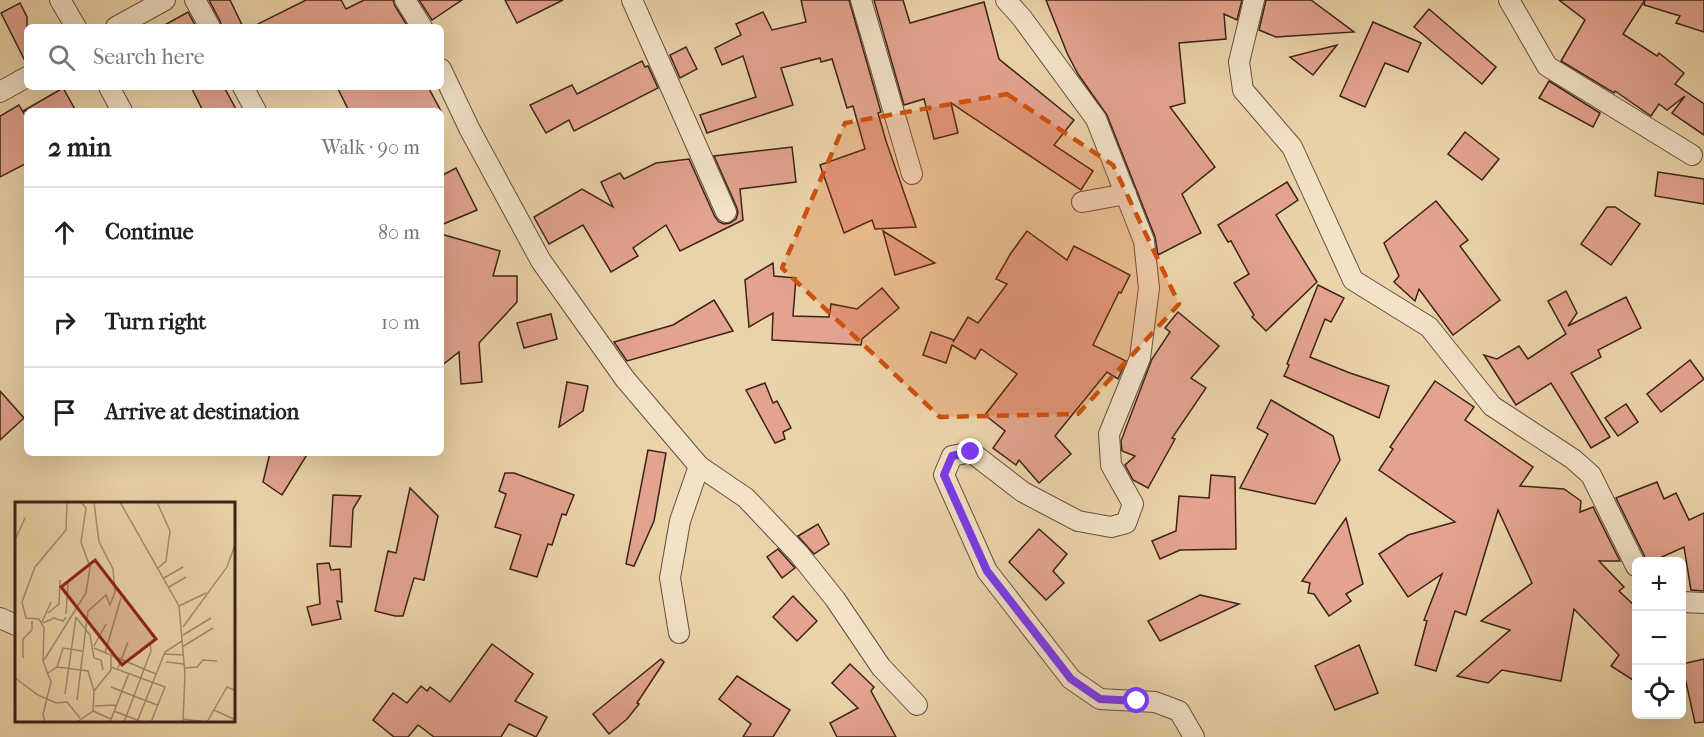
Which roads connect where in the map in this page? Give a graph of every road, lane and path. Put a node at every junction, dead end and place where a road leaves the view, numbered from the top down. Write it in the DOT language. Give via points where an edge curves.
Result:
graph roads {
  1 [pos="60,0"];
  2 [pos="165,0"];
  3 [pos="195,0"];
  4 [pos="405,0"];
  5 [pos="632,0"];
  6 [pos="861,0"];
  7 [pos="1006,0"];
  8 [pos="1254,0"];
  9 [pos="1509,0"];
  10 [pos="74,24"];
  11 [pos="121,24"];
  12 [pos="208,24"];
  13 [pos="420,24"];
  14 [pos="444,75"];
  15 [pos="24,79"];
  16 [pos="111,90"];
  17 [pos="245,90"];
  18 [pos="0,92"];
  19 [pos="120,108"];
  20 [pos="254,108"];
  21 [pos="1692,155"];
  22 [pos="912,174"];
  23 [pos="1126,194"];
  24 [pos="1082,202"];
  25 [pos="726,212"];
  26 [pos="699,466"];
  27 [pos="1632,558"];
  28 [pos="1686,602"];
  29 [pos="1704,603"];
  30 [pos="0,618"];
  31 [pos="15,625"];
  32 [pos="679,633"];
  33 [pos="917,705"];
  34 [pos="1194,737"];
  1 -- 10 [label="street"];
  2 -- 11 [label="street"];
  3 -- 12 [label="street"];
  4 -- 13 [label="street"];
  5 -- 25 [label="street"];
  6 -- 22 [label="street"];
  7 -- 23 [label="street" via="1096,119"];
  8 -- 27 [label="street" via="1239,62 1243,90 1292,147 1353,280 1429,327 1492,406 1591,475"];
  9 -- 21 [label="street" via="1547,66"];
  14 -- 26 [label="street" via="541,261 625,379"];
  15 -- 18 [label="street"];
  16 -- 19 [label="street"];
  17 -- 20 [label="street"];
  23 -- 24 [label="street"];
  23 -- 34 [label="street" via="1144,241 1149,288 1140,358 1109,434 1111,465 1133,504 1126,523 1111,527 1078,521 1023,492 971,452 952,456 944,475 987,571 1071,679 1100,699 1155,702 1179,711"];
  26 -- 32 [label="street" via="680,521 670,578"];
  26 -- 33 [label="street" via="746,498 799,554 881,667"];
  28 -- 29 [label="street"];
  30 -- 31 [label="street"];
}
